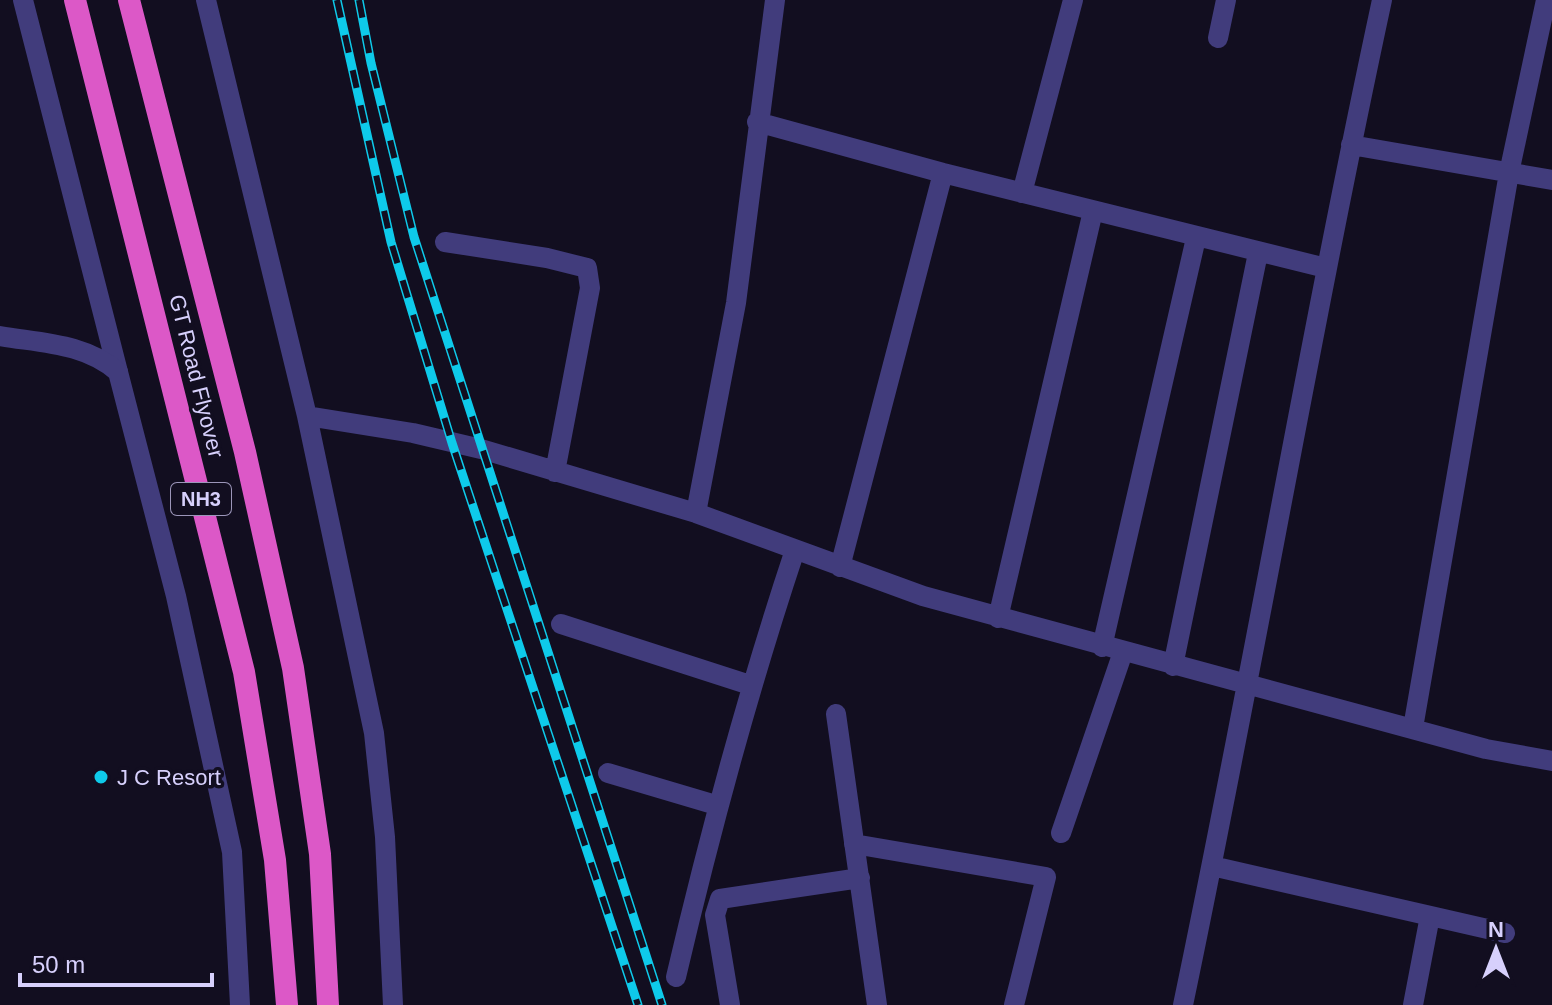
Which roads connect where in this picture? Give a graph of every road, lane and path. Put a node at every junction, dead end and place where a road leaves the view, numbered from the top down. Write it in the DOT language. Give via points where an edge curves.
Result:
graph roads {
  1 [pos="23,0"];
  2 [pos="75,0"];
  3 [pos="129,0"];
  4 [pos="206,0"];
  5 [pos="775,0"];
  6 [pos="1073,0"];
  7 [pos="1226,0"];
  8 [pos="1382,0"];
  9 [pos="1546,0"];
  10 [pos="1218,38"];
  11 [pos="757,122"];
  12 [pos="1351,145"];
  13 [pos="943,173"];
  14 [pos="1509,173"];
  15 [pos="1552,180"];
  16 [pos="1022,193"];
  17 [pos="1093,211"];
  18 [pos="1196,238"];
  19 [pos="445,242"];
  20 [pos="1258,253"];
  21 [pos="1326,268"];
  22 [pos="0,336"];
  23 [pos="118,372"];
  24 [pos="307,416"];
  25 [pos="555,472"];
  26 [pos="696,513"];
  27 [pos="795,550"];
  28 [pos="840,567"];
  29 [pos="998,618"];
  30 [pos="561,624"];
  31 [pos="1102,647"];
  32 [pos="1123,652"];
  33 [pos="1173,666"];
  34 [pos="1248,684"];
  35 [pos="750,685"];
  36 [pos="836,714"];
  37 [pos="1413,728"];
  38 [pos="1552,761"];
  39 [pos="608,773"];
  40 [pos="716,805"];
  41 [pos="1061,833"];
  42 [pos="854,844"];
  43 [pos="1212,866"];
  44 [pos="860,878"];
  45 [pos="1430,916"];
  46 [pos="1505,933"];
  47 [pos="676,977"];
  48 [pos="240,1005"];
  49 [pos="287,1005"];
  50 [pos="328,1005"];
  51 [pos="393,1005"];
  52 [pos="730,1005"];
  53 [pos="877,1005"];
  54 [pos="1014,1005"];
  55 [pos="1183,1005"];
  56 [pos="1413,1005"];
  1 -- 23 [label="street"];
  2 -- 49 [label="highway, GT Road Flyover / NH3" via="244,672 275,860"];
  3 -- 50 [label="highway, GT Road Flyover / NH3" via="245,452 293,668 320,854"];
  4 -- 24 [label="street"];
  5 -- 11 [label="street"];
  6 -- 16 [label="street"];
  7 -- 10 [label="street"];
  8 -- 12 [label="street"];
  9 -- 14 [label="street"];
  11 -- 13 [label="street"];
  11 -- 26 [label="street" via="736,303"];
  12 -- 14 [label="street"];
  12 -- 21 [label="street"];
  13 -- 16 [label="street"];
  13 -- 28 [label="street"];
  14 -- 15 [label="street"];
  14 -- 37 [label="street"];
  16 -- 17 [label="street"];
  17 -- 18 [label="street"];
  17 -- 29 [label="street"];
  18 -- 20 [label="street"];
  18 -- 31 [label="street"];
  19 -- 25 [label="street" via="587,268 590,288"];
  20 -- 21 [label="street"];
  20 -- 33 [label="street"];
  21 -- 34 [label="street"];
  22 -- 23 [label="street" via="82,350"];
  23 -- 48 [label="street" via="176,596 232,852"];
  24 -- 25 [label="street" via="413,433"];
  24 -- 51 [label="street" via="374,733"];
  25 -- 26 [label="street"];
  26 -- 27 [label="street"];
  27 -- 28 [label="street"];
  27 -- 35 [label="street"];
  28 -- 29 [label="street"];
  29 -- 31 [label="street"];
  30 -- 35 [label="street"];
  31 -- 32 [label="street"];
  32 -- 33 [label="street"];
  32 -- 41 [label="street"];
  33 -- 34 [label="street"];
  34 -- 37 [label="street"];
  34 -- 43 [label="street"];
  35 -- 40 [label="street"];
  36 -- 42 [label="street"];
  37 -- 38 [label="street"];
  39 -- 40 [label="street"];
  40 -- 47 [label="street"];
  42 -- 44 [label="street"];
  42 -- 54 [label="street" via="1046,877"];
  43 -- 45 [label="street"];
  43 -- 55 [label="street"];
  44 -- 52 [label="street" via="720,899 715,915"];
  44 -- 53 [label="street"];
  45 -- 46 [label="street"];
  45 -- 56 [label="street"];
}
